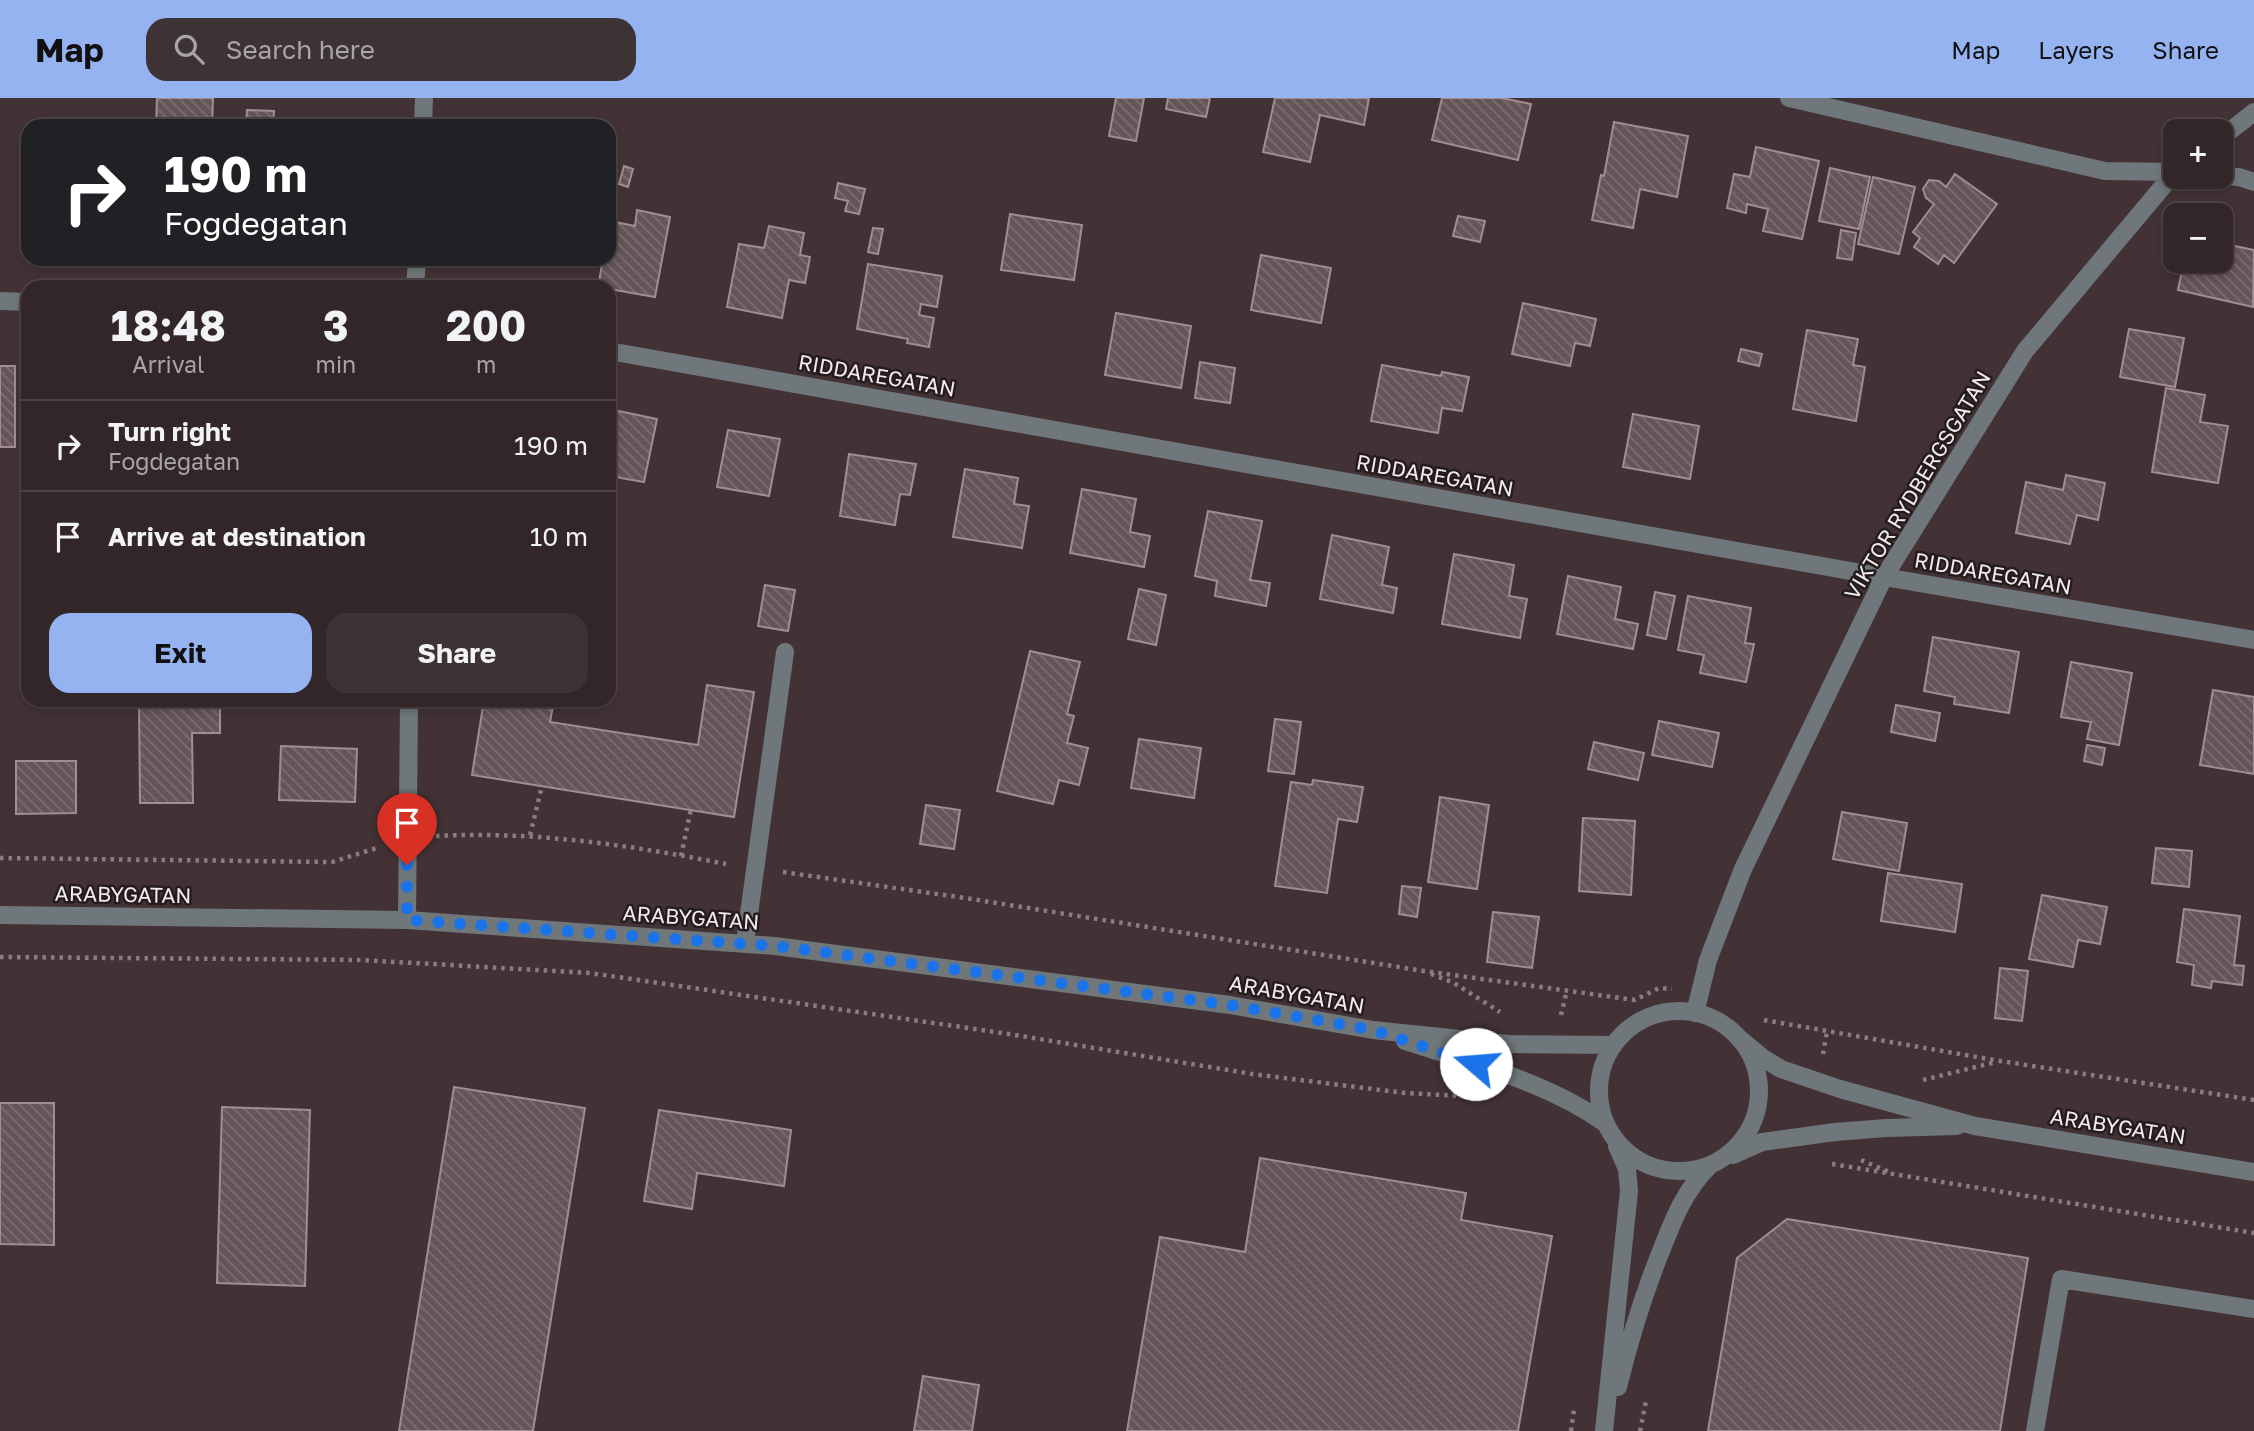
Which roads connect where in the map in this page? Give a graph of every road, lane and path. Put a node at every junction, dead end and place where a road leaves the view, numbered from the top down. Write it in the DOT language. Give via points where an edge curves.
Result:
graph roads {
  1 [pos="424,98"];
  2 [pos="1789,98"];
  3 [pos="2254,112"];
  4 [pos="423,119"];
  5 [pos="2233,129"];
  6 [pos="2163,172"];
  7 [pos="2233,177"];
  8 [pos="2254,182"];
  9 [pos="2163,186"];
  10 [pos="0,300"];
  11 [pos="21,302"];
  12 [pos="616,352"];
  13 [pos="1884,577"];
  14 [pos="2254,640"];
  15 [pos="785,652"];
  16 [pos="409,707"];
  17 [pos="542,786"];
  18 [pos="691,810"];
  19 [pos="530,835"];
  20 [pos="407,838"];
  21 [pos="681,856"];
  22 [pos="0,858"];
  23 [pos="755,870"];
  24 [pos="0,915"];
  25 [pos="407,920"];
  26 [pos="745,943"];
  27 [pos="0,957"];
  28 [pos="1502,1013"];
  29 [pos="1695,1013"];
  30 [pos="1373,1030"];
  31 [pos="1740,1039"];
  32 [pos="1614,1045"];
  33 [pos="1911,1083"];
  34 [pos="2254,1100"];
  35 [pos="1487,1101"];
  36 [pos="1605,1123"];
  37 [pos="1975,1126"];
  38 [pos="1614,1139"];
  39 [pos="1821,1162"];
  40 [pos="1716,1163"];
  41 [pos="2254,1172"];
  42 [pos="2254,1233"];
  43 [pos="2254,1309"];
  44 [pos="1646,1396"];
  45 [pos="1605,1431"];
  46 [pos="1640,1431"];
  47 [pos="2035,1431"];
  1 -- 4 [label="street"];
  2 -- 6 [label="street" via="2105,171"];
  3 -- 5 [label="street"];
  7 -- 8 [label="street"];
  9 -- 13 [label="street, VIKTOR RYDBERGSGATAN" via="2025,351"];
  10 -- 11 [label="street"];
  12 -- 13 [label="street, RIDDAREGATAN"];
  13 -- 14 [label="street, RIDDAREGATAN"];
  13 -- 29 [label="street, VIKTOR RYDBERGSGATAN" via="1743,869 1708,960"];
  15 -- 23 [label="street"];
  16 -- 20 [label="street"];
  17 -- 19 [label="path"];
  18 -- 21 [label="path"];
  19 -- 20 [label="path"];
  19 -- 21 [label="path"];
  20 -- 22 [label="path" via="332,862"];
  20 -- 25 [label="street"];
  21 -- 23 [label="path"];
  23 -- 26 [label="street"];
  23 -- 28 [label="path" via="951,896 1424,971 1454,983"];
  24 -- 25 [label="street, ARABYGATAN"];
  25 -- 26 [label="street, ARABYGATAN"];
  26 -- 30 [label="street, ARABYGATAN" via="1216,1003"];
  27 -- 35 [label="path" via="360,960 590,973 1252,1074"];
  29 -- 31 [label="street" via="1723,1024"];
  29 -- 32 [label="street" via="1652,1016 1625,1032"];
  30 -- 32 [label="street, ARABYGATAN" via="1508,1044"];
  30 -- 36 [label="street, ARABYGATAN" via="1502,1073"];
  31 -- 37 [label="street, ARABYGATAN" via="1781,1069"];
  31 -- 40 [label="street" via="1757,1070 1759,1102 1753,1124 1740,1144"];
  32 -- 36 [label="street" via="1600,1079"];
  33 -- 34 [label="path" via="2000,1061"];
  36 -- 38 [label="street"];
  37 -- 40 [label="street, ARABYGATAN" via="1886,1128 1762,1142"];
  37 -- 41 [label="street, ARABYGATAN"];
  38 -- 40 [label="street" via="1633,1158 1657,1169 1683,1172"];
  38 -- 45 [label="street" via="1627,1169 1629,1191"];
  39 -- 42 [label="path"];
  40 -- 45 [label="street" via="1693,1182 1678,1207 1632,1332"];
  43 -- 47 [label="street" via="2061,1279"];
  44 -- 46 [label="path"];
}
